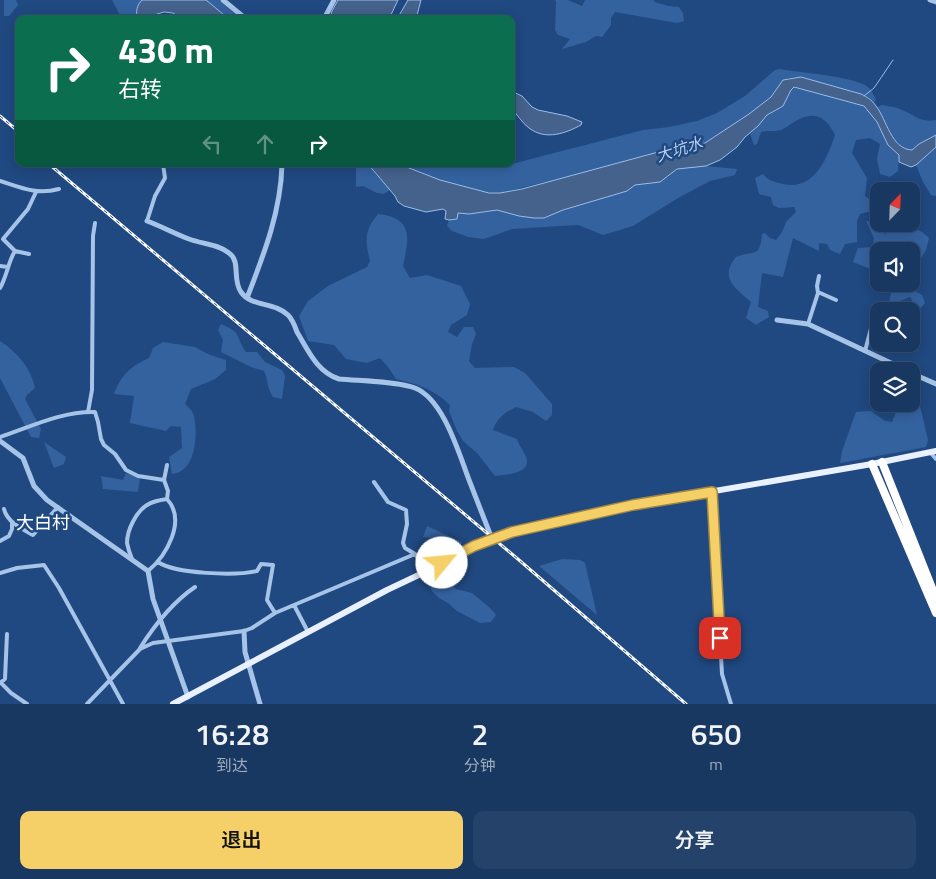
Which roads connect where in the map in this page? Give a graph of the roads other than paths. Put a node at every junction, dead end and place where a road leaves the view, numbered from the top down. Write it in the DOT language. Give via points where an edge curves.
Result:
graph roads {
  1 [pos="223,0"];
  2 [pos="334,0"];
  3 [pos="930,0"];
  4 [pos="936,2"];
  5 [pos="241,15"];
  6 [pos="326,15"];
  7 [pos="163,167"];
  8 [pos="282,167"];
  9 [pos="0,181"];
  10 [pos="59,189"];
  11 [pos="36,192"];
  12 [pos="147,221"];
  13 [pos="95,223"];
  14 [pos="15,251"];
  15 [pos="30,254"];
  16 [pos="0,266"];
  17 [pos="8,267"];
  18 [pos="819,276"];
  19 [pos="0,288"];
  20 [pos="818,292"];
  21 [pos="248,298"];
  22 [pos="836,300"];
  23 [pos="777,320"];
  24 [pos="808,324"];
  25 [pos="870,332"];
  26 [pos="865,351"];
  27 [pos="889,362"];
  28 [pos="920,377"];
  29 [pos="936,384"];
  30 [pos="88,412"];
  31 [pos="0,440"];
  32 [pos="933,452"];
  33 [pos="936,459"];
  34 [pos="882,462"];
  35 [pos="872,464"];
  36 [pos="167,465"];
  37 [pos="164,480"];
  38 [pos="374,482"];
  39 [pos="712,492"];
  40 [pos="167,499"];
  41 [pos="58,507"];
  42 [pos="4,509"];
  43 [pos="12,522"];
  44 [pos="492,539"];
  45 [pos="0,541"];
  46 [pos="415,554"];
  47 [pos="133,561"];
  48 [pos="158,562"];
  49 [pos="148,571"];
  50 [pos="427,571"];
  51 [pos="0,573"];
  52 [pos="195,587"];
  53 [pos="936,598"];
  54 [pos="294,605"];
  55 [pos="275,613"];
  56 [pos="936,613"];
  57 [pos="161,621"];
  58 [pos="244,631"];
  59 [pos="308,632"];
  60 [pos="7,634"];
  61 [pos="168,642"];
  62 [pos="140,649"];
  63 [pos="249,664"];
  64 [pos="110,681"];
  65 [pos="0,683"];
  66 [pos="188,697"];
  67 [pos="26,704"];
  68 [pos="87,704"];
  69 [pos="123,704"];
  70 [pos="173,704"];
  71 [pos="260,704"];
  72 [pos="731,704"];
  1 -- 5 [label="street"];
  2 -- 6 [label="street"];
  3 -- 4 [label="street"];
  7 -- 12 [label="street" via="165,178"];
  8 -- 21 [label="street" via="277,208 267,247"];
  9 -- 11 [label="street"];
  10 -- 11 [label="street"];
  11 -- 14 [label="street" via="28,209 3,239"];
  12 -- 21 [label="street" via="231,254 238,287"];
  13 -- 30 [label="street" via="92,390"];
  14 -- 15 [label="street"];
  14 -- 17 [label="street"];
  16 -- 17 [label="street"];
  17 -- 19 [label="street"];
  18 -- 20 [label="street"];
  20 -- 22 [label="street"];
  20 -- 24 [label="street"];
  21 -- 44 [label="street" via="288,315 310,355 332,377 406,386 417,389 430,400 449,430"];
  23 -- 24 [label="street"];
  24 -- 26 [label="street"];
  25 -- 26 [label="street"];
  26 -- 27 [label="street"];
  28 -- 29 [label="street"];
  30 -- 31 [label="street" via="50,419"];
  30 -- 37 [label="street" via="95,412 104,445 126,470 138,476"];
  31 -- 41 [label="street" via="23,458 34,486"];
  32 -- 33 [label="street"];
  32 -- 34 [label="main road"];
  34 -- 35 [label="main road"];
  34 -- 53 [label="highway"];
  35 -- 39 [label="main road"];
  35 -- 56 [label="highway"];
  36 -- 37 [label="street"];
  37 -- 40 [label="street"];
  38 -- 46 [label="street" via="388,502 406,510 403,543"];
  39 -- 44 [label="main road" via="624,507"];
  39 -- 72 [label="street" via="722,674"];
  40 -- 47 [label="street" via="146,505 136,516 127,544"];
  40 -- 48 [label="street" via="173,508 175,522 169,543"];
  41 -- 43 [label="street" via="33,535"];
  41 -- 47 [label="street"];
  42 -- 43 [label="street"];
  43 -- 45 [label="street" via="9,536"];
  44 -- 50 [label="main road"];
  46 -- 50 [label="street"];
  46 -- 54 [label="street"];
  47 -- 49 [label="street"];
  48 -- 49 [label="street"];
  48 -- 55 [label="street" via="195,572 248,573 257,571 262,564 273,565 266,600"];
  49 -- 57 [label="street"];
  50 -- 59 [label="main road"];
  51 -- 64 [label="street" via="44,565"];
  52 -- 57 [label="street" via="183,595"];
  54 -- 55 [label="street"];
  54 -- 59 [label="street"];
  55 -- 58 [label="street"];
  57 -- 61 [label="street"];
  57 -- 62 [label="street"];
  58 -- 61 [label="street"];
  58 -- 63 [label="street"];
  59 -- 63 [label="main road"];
  60 -- 65 [label="street" via="5,678"];
  61 -- 62 [label="street" via="153,643"];
  61 -- 66 [label="street"];
  62 -- 64 [label="street"];
  63 -- 66 [label="main road"];
  63 -- 71 [label="street"];
  64 -- 68 [label="street"];
  64 -- 69 [label="street"];
  65 -- 67 [label="street"];
  66 -- 70 [label="main road"];
}
